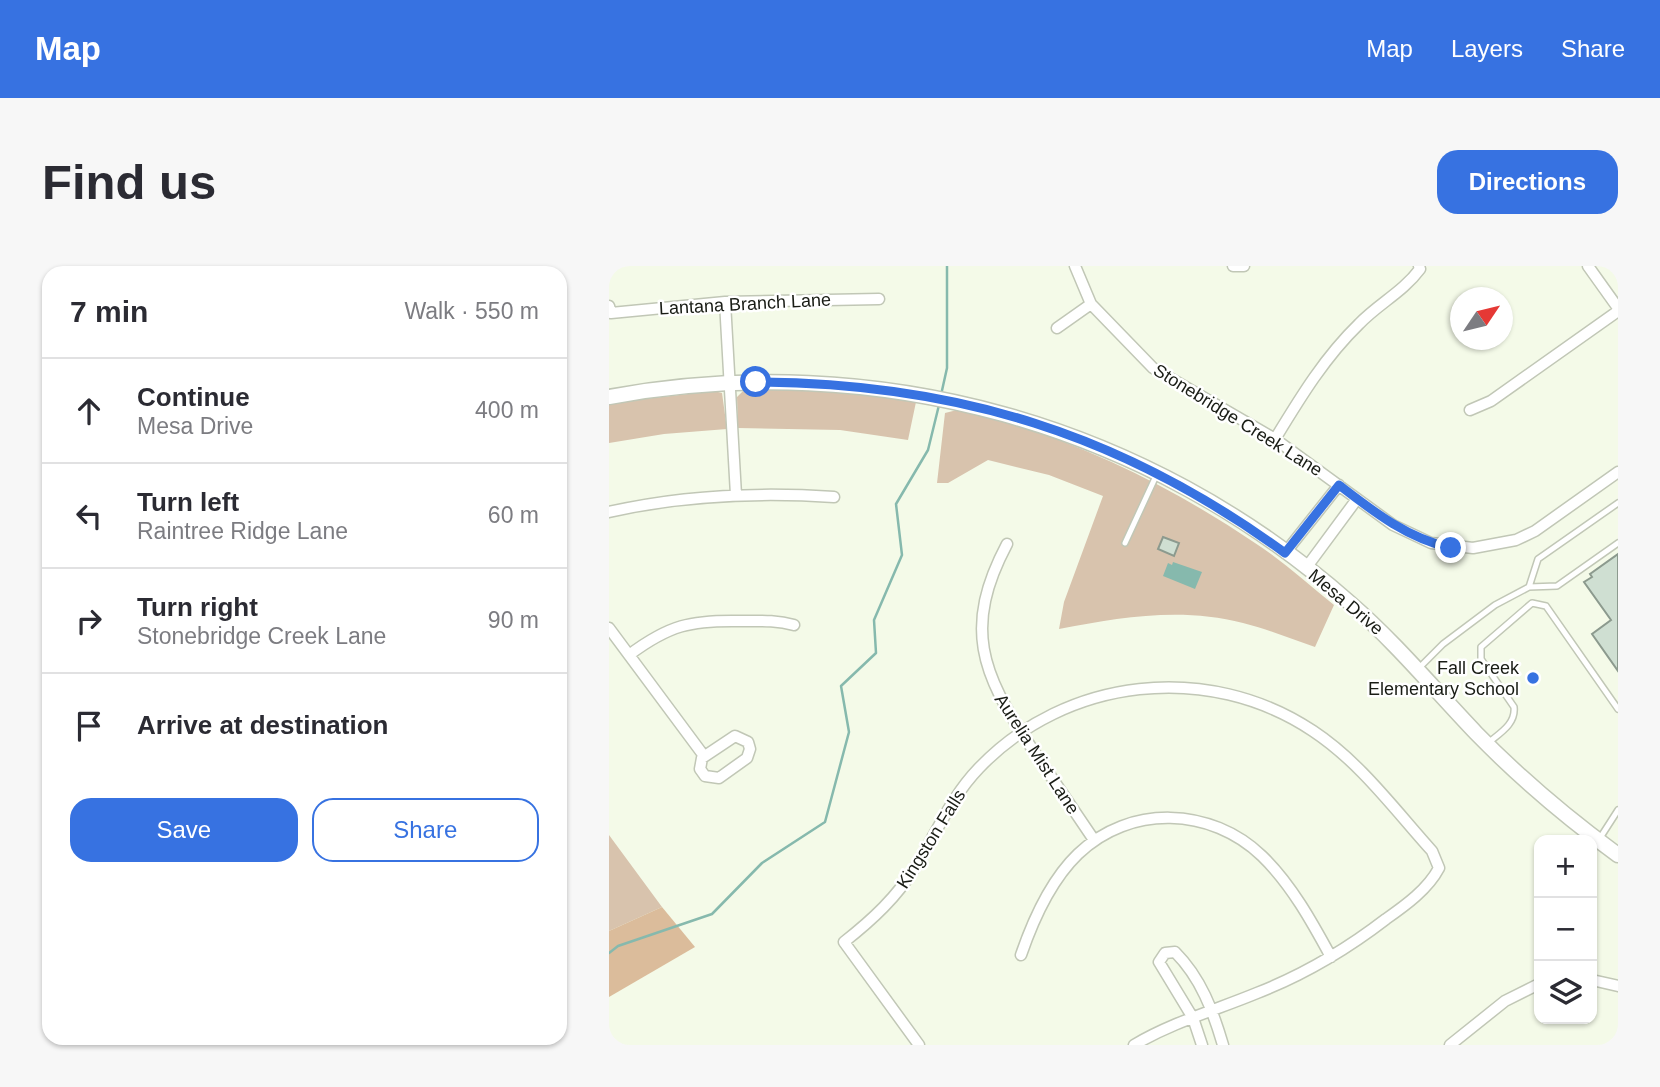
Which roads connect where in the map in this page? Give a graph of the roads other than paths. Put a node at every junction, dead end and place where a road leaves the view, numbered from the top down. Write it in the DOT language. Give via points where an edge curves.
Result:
graph roads {
  1 [pos="1075,266"];
  2 [pos="1233,266"];
  3 [pos="1244,266"];
  4 [pos="1588,266"];
  5 [pos="1420,268"];
  6 [pos="879,299"];
  7 [pos="725,302"];
  8 [pos="1091,304"];
  9 [pos="610,310"];
  10 [pos="1618,310"];
  11 [pos="1057,328"];
  12 [pos="730,383"];
  13 [pos="609,397"];
  14 [pos="1470,410"];
  15 [pos="1275,439"];
  16 [pos="1618,472"];
  17 [pos="1158,473"];
  18 [pos="1339,485"];
  19 [pos="736,495"];
  20 [pos="834,497"];
  21 [pos="1357,499"];
  22 [pos="1618,503"];
  23 [pos="609,512"];
  24 [pos="1125,543"];
  25 [pos="1618,543"];
  26 [pos="1007,544"];
  27 [pos="1285,553"];
  28 [pos="1306,568"];
  29 [pos="1529,587"];
  30 [pos="794,625"];
  31 [pos="609,628"];
  32 [pos="629,655"];
  33 [pos="1417,669"];
  34 [pos="1618,709"];
  35 [pos="1021,732"];
  36 [pos="1487,744"];
  37 [pos="704,756"];
  38 [pos="1618,810"];
  39 [pos="1094,840"];
  40 [pos="1598,841"];
  41 [pos="1618,855"];
  42 [pos="1021,955"];
  43 [pos="1331,957"];
  44 [pos="1597,981"];
  45 [pos="1534,986"];
  46 [pos="1618,986"];
  47 [pos="1212,1010"];
  48 [pos="1193,1018"];
  49 [pos="1458,1043"];
  50 [pos="919,1045"];
  51 [pos="1134,1045"];
  52 [pos="1202,1045"];
  53 [pos="1223,1045"];
  1 -- 8 [label="street, Stonebridge Creek Lane"];
  2 -- 3 [label="street"];
  4 -- 10 [label="street"];
  5 -- 15 [label="street" via="1336,347"];
  6 -- 7 [label="street, Lantana Branch Lane"];
  7 -- 9 [label="street, Lantana Branch Lane"];
  7 -- 12 [label="street"];
  8 -- 11 [label="street"];
  8 -- 15 [label="street, Stonebridge Creek Lane" via="1153,368"];
  10 -- 14 [label="street" via="1491,401"];
  12 -- 13 [label="street, Mesa Drive"];
  12 -- 17 [label="street, Mesa Drive" via="812,383 997,410"];
  12 -- 19 [label="street"];
  15 -- 18 [label="street, Stonebridge Creek Lane"];
  16 -- 21 [label="street, Stonebridge Creek Lane" via="1535,530 1516,540 1483,547 1431,543 1393,525"];
  17 -- 24 [label="lane"];
  17 -- 27 [label="street, Mesa Drive" via="1243,522"];
  18 -- 21 [label="street, Stonebridge Creek Lane"];
  18 -- 27 [label="street"];
  19 -- 20 [label="street"];
  19 -- 23 [label="street"];
  21 -- 28 [label="street"];
  22 -- 29 [label="lane" via="1538,559"];
  25 -- 29 [label="lane" via="1557,586"];
  26 -- 35 [label="street, Aurelia Mist Lane" via="989,581 982,640 991,682"];
  27 -- 28 [label="street, Mesa Drive"];
  28 -- 33 [label="street, Mesa Drive" via="1349,601"];
  29 -- 33 [label="lane" via="1470,622"];
  30 -- 32 [label="street" via="690,622 661,633"];
  31 -- 32 [label="street"];
  32 -- 37 [label="street"];
  33 -- 36 [label="street, Mesa Drive"];
  34 -- 36 [label="lane" via="1546,606 1532,603 1481,647 1481,659 1514,706 1512,721"];
  35 -- 39 [label="street, Aurelia Mist Lane"];
  35 -- 43 [label="street, Kingston Falls" via="1070,706 1109,694 1150,687 1207,689 1290,716 1338,749 1432,851 1439,868 1432,881 1396,913"];
  35 -- 50 [label="street, Kingston Falls" via="956,795 896,895 844,942"];
  36 -- 40 [label="street, Mesa Drive" via="1527,784"];
  37 -- 37 [label="street" via="702,773 715,779 747,758 750,746 735,736"];
  38 -- 40 [label="lane"];
  39 -- 42 [label="street" via="1056,881"];
  39 -- 43 [label="street" via="1130,822 1154,817 1182,817 1237,836 1286,884"];
  40 -- 41 [label="street, Mesa Drive"];
  43 -- 47 [label="street" via="1259,993"];
  44 -- 46 [label="street"];
  45 -- 49 [label="street" via="1505,1001"];
  47 -- 48 [label="street"];
  47 -- 48 [label="street" via="1187,964 1175,952 1165,953 1159,962"];
  47 -- 53 [label="street"];
  48 -- 51 [label="street"];
  48 -- 52 [label="street"];
}
